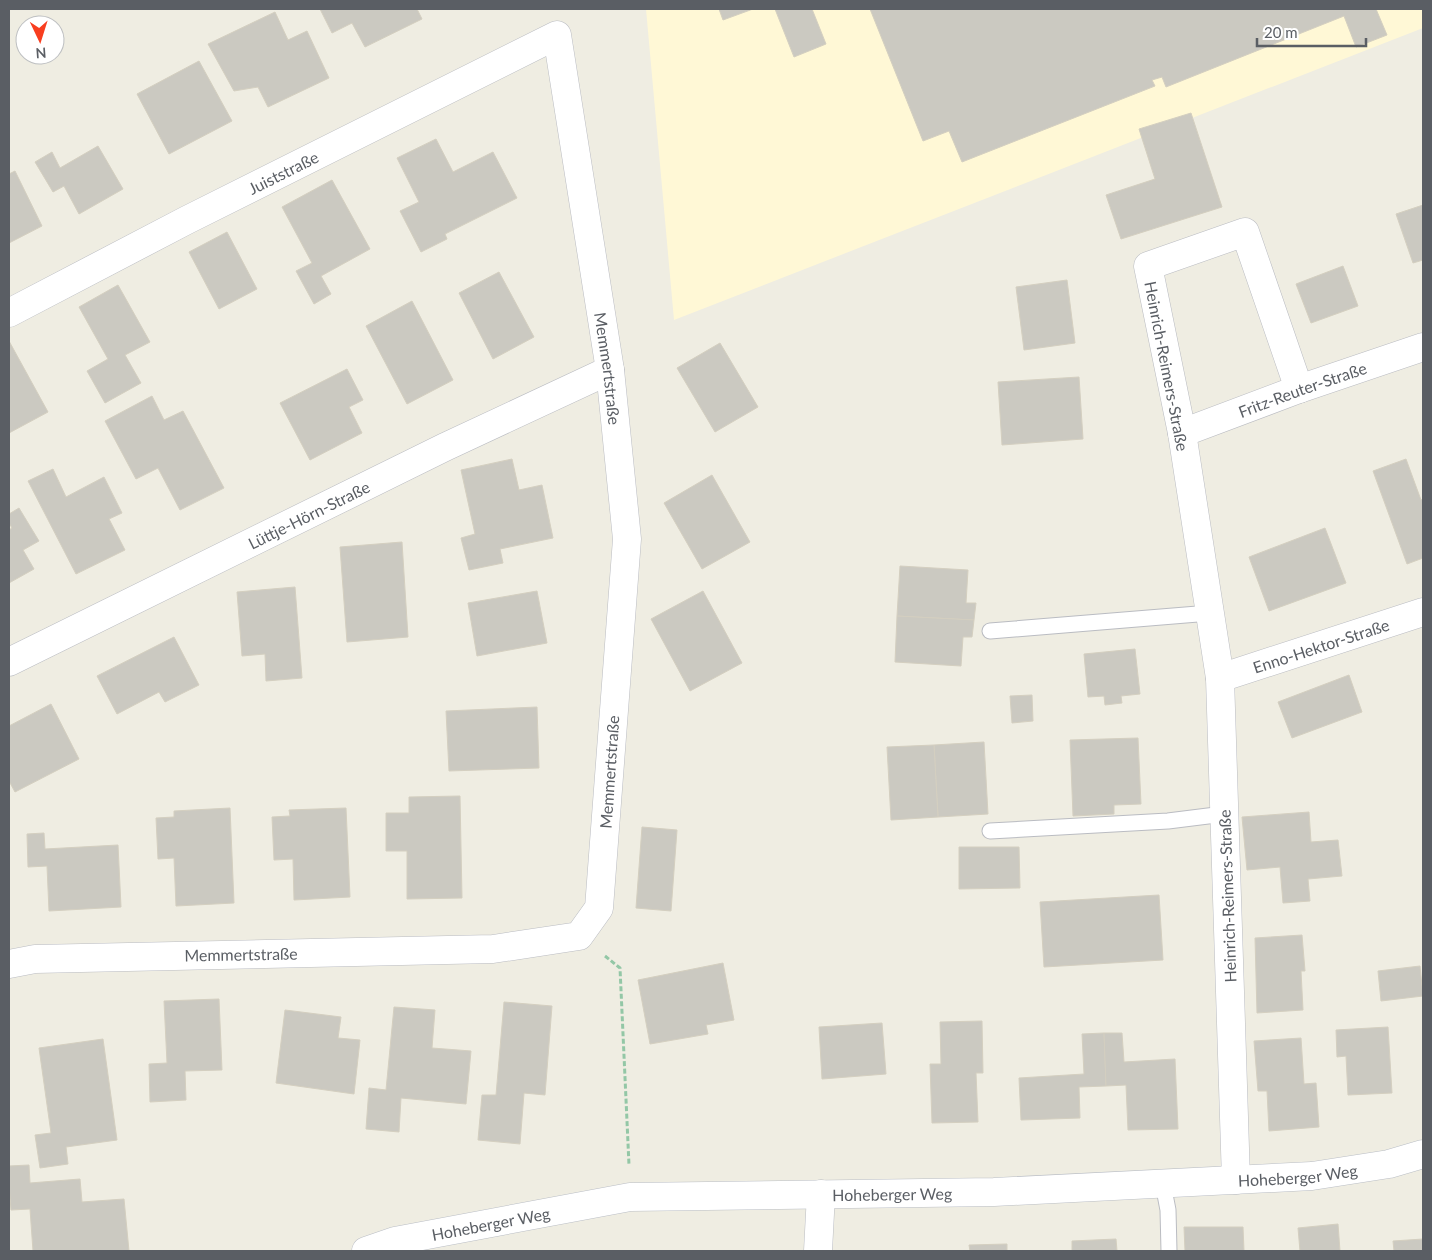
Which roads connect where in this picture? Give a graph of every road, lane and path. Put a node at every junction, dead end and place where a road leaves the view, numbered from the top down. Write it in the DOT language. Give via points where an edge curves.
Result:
graph roads {
  1 [pos="557,35"];
  2 [pos="9,313"];
  3 [pos="1423,347"];
  4 [pos="610,370"];
  5 [pos="1299,389"];
  6 [pos="1182,433"];
  7 [pos="1423,612"];
  8 [pos="1210,613"];
  9 [pos="990,631"];
  10 [pos="9,662"];
  11 [pos="1220,678"];
  12 [pos="1224,814"];
  13 [pos="990,831"];
  14 [pos="579,936"];
  15 [pos="9,964"];
  16 [pos="1423,1154"];
  17 [pos="1236,1180"];
  18 [pos="1163,1184"];
  19 [pos="821,1194"];
  20 [pos="630,1197"];
  21 [pos="366,1251"];
  22 [pos="818,1251"];
  23 [pos="1170,1251"];
  1 -- 2 [label="street, Juiststraße"];
  1 -- 4 [label="street, Memmertstraße"];
  3 -- 5 [label="street, Fritz-Reuter-Straße"];
  4 -- 10 [label="street, Lüttje-Hörn-Straße"];
  4 -- 14 [label="street, Memmertstraße" via="627,539 599,908"];
  5 -- 6 [label="street, Fritz-Reuter-Straße"];
  5 -- 6 [label="street, Heinrich-Reimers-Straße" via="1245,232 1148,266"];
  6 -- 8 [label="street, Heinrich-Reimers-Straße"];
  7 -- 11 [label="street, Enno-Hektor-Straße"];
  8 -- 9 [label="lane"];
  8 -- 11 [label="street, Heinrich-Reimers-Straße"];
  11 -- 12 [label="street, Heinrich-Reimers-Straße"];
  12 -- 13 [label="lane"];
  12 -- 17 [label="street, Heinrich-Reimers-Straße"];
  14 -- 15 [label="street, Memmertstraße" via="492,949 35,959"];
  14 -- 20 [label="path" via="620,968"];
  16 -- 17 [label="street, Hoheberger Weg" via="1389,1164 1312,1176"];
  17 -- 18 [label="street, Hoheberger Weg"];
  18 -- 19 [label="street, Hoheberger Weg" via="994,1192"];
  18 -- 23 [label="lane"];
  19 -- 20 [label="street, Hoheberger Weg"];
  19 -- 22 [label="street"];
  20 -- 21 [label="street, Hoheberger Weg" via="396,1241"];
}
